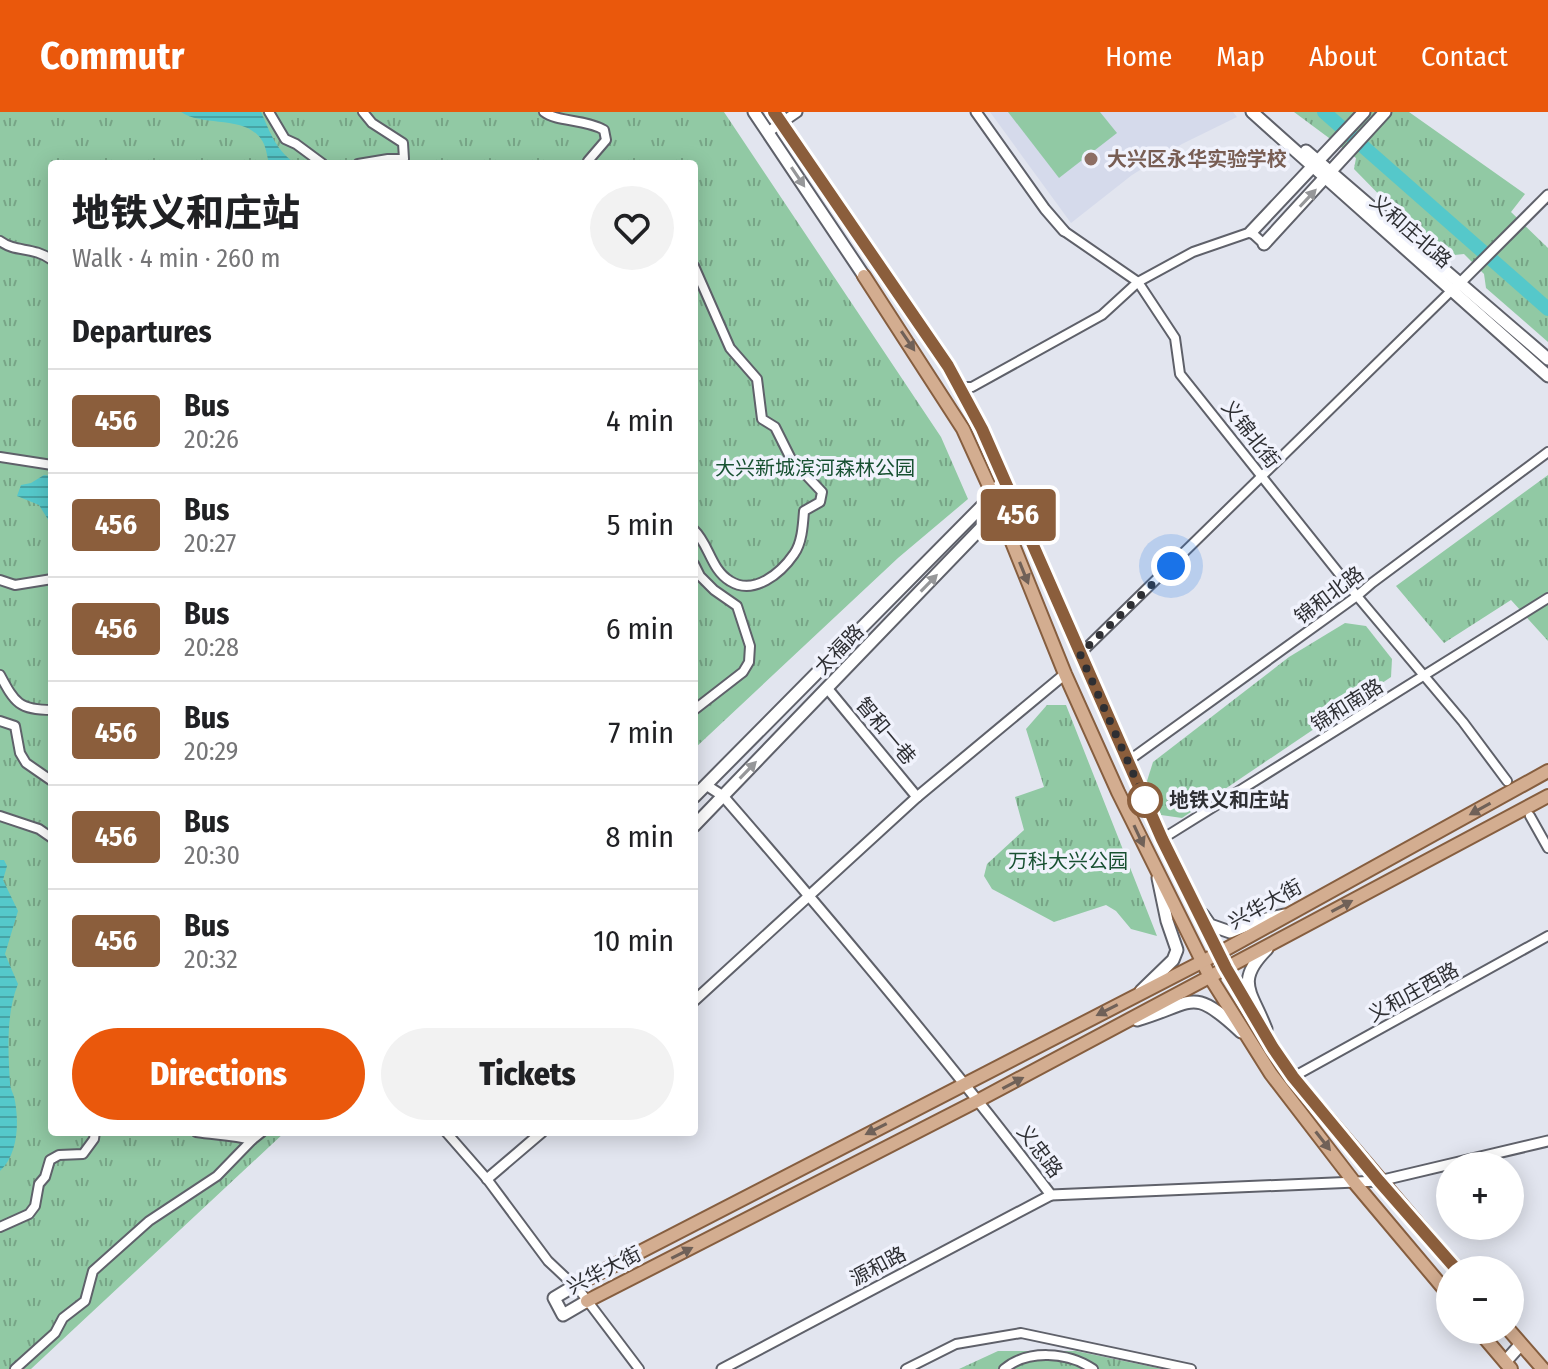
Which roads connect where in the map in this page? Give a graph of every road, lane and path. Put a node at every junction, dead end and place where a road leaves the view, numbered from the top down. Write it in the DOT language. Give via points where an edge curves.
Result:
graph roads {
  1 [pos="269,112"];
  2 [pos="363,112"];
  3 [pos="544,112"];
  4 [pos="754,112"];
  5 [pos="797,112"];
  6 [pos="976,112"];
  7 [pos="1252,112"];
  8 [pos="1263,112"];
  9 [pos="1364,112"];
  10 [pos="1385,112"];
  11 [pos="777,117"];
  12 [pos="768,132"];
  13 [pos="317,160"];
  14 [pos="382,160"];
  15 [pos="589,160"];
  16 [pos="1316,165"];
  17 [pos="1328,176"];
  18 [pos="1548,195"];
  19 [pos="1064,231"];
  20 [pos="1251,232"];
  21 [pos="0,241"];
  22 [pos="1264,244"];
  23 [pos="48,257"];
  24 [pos="698,275"];
  25 [pos="864,276"];
  26 [pos="1138,282"];
  27 [pos="1456,287"];
  28 [pos="1548,359"];
  29 [pos="1548,376"];
  30 [pos="960,387"];
  31 [pos="1548,452"];
  32 [pos="0,457"];
  33 [pos="48,464"];
  34 [pos="1004,478"];
  35 [pos="1262,478"];
  36 [pos="993,495"];
  37 [pos="1010,498"];
  38 [pos="999,512"];
  39 [pos="698,537"];
  40 [pos="698,570"];
  41 [pos="0,580"];
  42 [pos="48,580"];
  43 [pos="1357,596"];
  44 [pos="1548,598"];
  45 [pos="1080,654"];
  46 [pos="1065,674"];
  47 [pos="0,675"];
  48 [pos="1426,676"];
  49 [pos="827,688"];
  50 [pos="698,707"];
  51 [pos="48,709"];
  52 [pos="0,721"];
  53 [pos="1119,742"];
  54 [pos="1099,749"];
  55 [pos="1128,761"];
  56 [pos="1548,771"];
  57 [pos="48,778"];
  58 [pos="1507,781"];
  59 [pos="706,785"];
  60 [pos="698,793"];
  61 [pos="723,796"];
  62 [pos="1548,796"];
  63 [pos="917,797"];
  64 [pos="0,816"];
  65 [pos="1530,816"];
  66 [pos="698,822"];
  67 [pos="48,835"];
  68 [pos="1162,839"];
  69 [pos="1548,848"];
  70 [pos="1158,877"];
  71 [pos="1189,892"];
  72 [pos="809,895"];
  73 [pos="1289,914"];
  74 [pos="1548,936"];
  75 [pos="1273,942"];
  76 [pos="1219,953"];
  77 [pos="1201,961"];
  78 [pos="1226,968"];
  79 [pos="1210,977"];
  80 [pos="1138,993"];
  81 [pos="698,998"];
  82 [pos="1125,1023"];
  83 [pos="1244,1035"];
  84 [pos="1273,1048"];
  85 [pos="1293,1077"];
  86 [pos="964,1083"];
  87 [pos="979,1100"];
  88 [pos="94,1136"];
  89 [pos="238,1136"];
  90 [pos="257,1136"];
  91 [pos="449,1136"];
  92 [pos="537,1136"];
  93 [pos="252,1140"];
  94 [pos="1548,1141"];
  95 [pos="487,1179"];
  96 [pos="1379,1181"];
  97 [pos="1354,1182"];
  98 [pos="1051,1195"];
  99 [pos="0,1227"];
  100 [pos="1445,1256"];
  101 [pos="1436,1279"];
  102 [pos="574,1286"];
  103 [pos="587,1301"];
  104 [pos="1490,1344"];
  105 [pos="1521,1344"];
  106 [pos="1508,1365"];
  107 [pos="15,1369"];
  108 [pos="639,1369"];
  109 [pos="722,1369"];
  110 [pos="906,1369"];
  111 [pos="1004,1369"];
  112 [pos="1093,1369"];
  113 [pos="1191,1369"];
  114 [pos="1543,1369"];
  1 -- 13 [label="street" via="285,139"];
  2 -- 14 [label="street" via="403,143 404,159"];
  3 -- 15 [label="street" via="604,130 606,140"];
  4 -- 12 [label="main road"];
  5 -- 11 [label="street"];
  6 -- 19 [label="street, 义锦北街"];
  7 -- 16 [label="main road, 义和庄北路"];
  8 -- 16 [label="main road, 义和庄北路"];
  9 -- 16 [label="main road"];
  10 -- 17 [label="main road"];
  11 -- 12 [label="street"];
  11 -- 30 [label="main road"];
  12 -- 25 [label="main road, one-way"];
  16 -- 17 [label="main road, 义和庄北路"];
  16 -- 20 [label="main road"];
  22 -- 17 [label="main road, one-way"];
  17 -- 27 [label="main road, 义和庄北路"];
  18 -- 27 [label="street"];
  19 -- 26 [label="street, 义锦北街"];
  20 -- 22 [label="street"];
  20 -- 26 [label="street" via="1193,252"];
  21 -- 23 [label="street"];
  24 -- 39 [label="street" via="730,348 757,379 762,419 775,427 791,459 822,492 820,502 804,511 795,553 768,580 751,587 730,582"];
  25 -- 36 [label="main road, one-way" via="963,429"];
  26 -- 30 [label="street" via="1102,315 972,387"];
  26 -- 35 [label="street, 义锦北街" via="1175,338 1180,374"];
  27 -- 28 [label="main road, 义和庄北路"];
  27 -- 29 [label="main road, 义和庄北路"];
  27 -- 35 [label="street"];
  30 -- 34 [label="main road"];
  31 -- 43 [label="street, 锦和北路"];
  32 -- 33 [label="street"];
  34 -- 36 [label="main road, 太福路"];
  34 -- 37 [label="main road"];
  35 -- 43 [label="street, 义锦北街"];
  35 -- 45 [label="street"];
  36 -- 38 [label="main road"];
  36 -- 59 [label="main road, 太福路"];
  37 -- 38 [label="main road, 太福路"];
  37 -- 45 [label="main road"];
  38 -- 46 [label="main road, one-way"];
  49 -- 38 [label="main road, 太福路, one-way"];
  40 -- 50 [label="street" via="737,606 750,646 743,672"];
  41 -- 42 [label="street" via="15,585"];
  43 -- 48 [label="street, 义锦北街"];
  43 -- 55 [label="street, 锦和北路"];
  44 -- 48 [label="street, 锦和南路"];
  45 -- 53 [label="main road"];
  46 -- 54 [label="main road"];
  46 -- 63 [label="street"];
  47 -- 51 [label="street" via="21,706"];
  48 -- 58 [label="street, 义锦北街"];
  48 -- 68 [label="street, 锦和南路"];
  61 -- 49 [label="main road, 太福路, one-way"];
  49 -- 63 [label="street, 智和一巷"];
  52 -- 57 [label="street" via="15,726 26,763"];
  53 -- 54 [label="main road"];
  53 -- 55 [label="main road"];
  54 -- 70 [label="main road, one-way"];
  55 -- 68 [label="main road"];
  56 -- 73 [label="main road, 兴华大街, one-way"];
  59 -- 60 [label="main road, 太福路"];
  59 -- 61 [label="street, 义忠路"];
  61 -- 66 [label="main road, 太福路"];
  61 -- 72 [label="street, 义忠路"];
  75 -- 62 [label="main road, 兴华大街, one-way"];
  63 -- 72 [label="street"];
  64 -- 67 [label="street"];
  65 -- 69 [label="street"];
  68 -- 71 [label="main road"];
  70 -- 77 [label="main road"];
  70 -- 80 [label="main road" via="1177,950"];
  71 -- 73 [label="main road" via="1210,925 1230,932"];
  71 -- 76 [label="main road"];
  72 -- 81 [label="street"];
  72 -- 86 [label="street, 义忠路"];
  73 -- 76 [label="main road, 兴华大街"];
  74 -- 85 [label="street, 义和庄西路"];
  75 -- 78 [label="main road, 兴华大街"];
  75 -- 84 [label="main road" via="1255,961 1247,986"];
  76 -- 77 [label="main road, 兴华大街"];
  76 -- 78 [label="main road"];
  77 -- 79 [label="main road"];
  77 -- 80 [label="main road, 兴华大街"];
  78 -- 79 [label="main road, 兴华大街"];
  78 -- 84 [label="main road"];
  79 -- 82 [label="main road, 兴华大街"];
  79 -- 83 [label="main road"];
  80 -- 86 [label="main road, 兴华大街, one-way"];
  82 -- 83 [label="main road" via="1199,1001"];
  87 -- 82 [label="main road, 兴华大街, one-way"];
  83 -- 97 [label="main road, one-way"];
  84 -- 85 [label="main road"];
  85 -- 96 [label="main road"];
  86 -- 87 [label="street, 义忠路"];
  86 -- 102 [label="main road, 兴华大街, one-way"];
  87 -- 98 [label="street, 义忠路"];
  103 -- 87 [label="main road, 兴华大街, one-way"];
  88 -- 99 [label="street" via="83,1154 50,1160 35,1206"];
  89 -- 93 [label="street"];
  90 -- 93 [label="street"];
  91 -- 95 [label="street"];
  92 -- 95 [label="street"];
  93 -- 107 [label="street" via="217,1176 149,1221 93,1271 85,1301"];
  94 -- 96 [label="street, 义忠路"];
  95 -- 102 [label="street" via="548,1261"];
  96 -- 97 [label="street, 义忠路"];
  96 -- 100 [label="main road"];
  97 -- 98 [label="street, 义忠路"];
  97 -- 101 [label="main road"];
  98 -- 109 [label="street, 源和路"];
  102 -- 103 [label="street"];
  102 -- 103 [label="main road, 兴华大街" via="554,1298 563,1315"];
  103 -- 108 [label="street"];
  104 -- 106 [label="main road"];
  105 -- 106 [label="main road"];
  105 -- 114 [label="main road"];
  110 -- 113 [label="street" via="956,1344 1021,1333"];
  111 -- 112 [label="street" via="1025,1357 1061,1356"];
}
